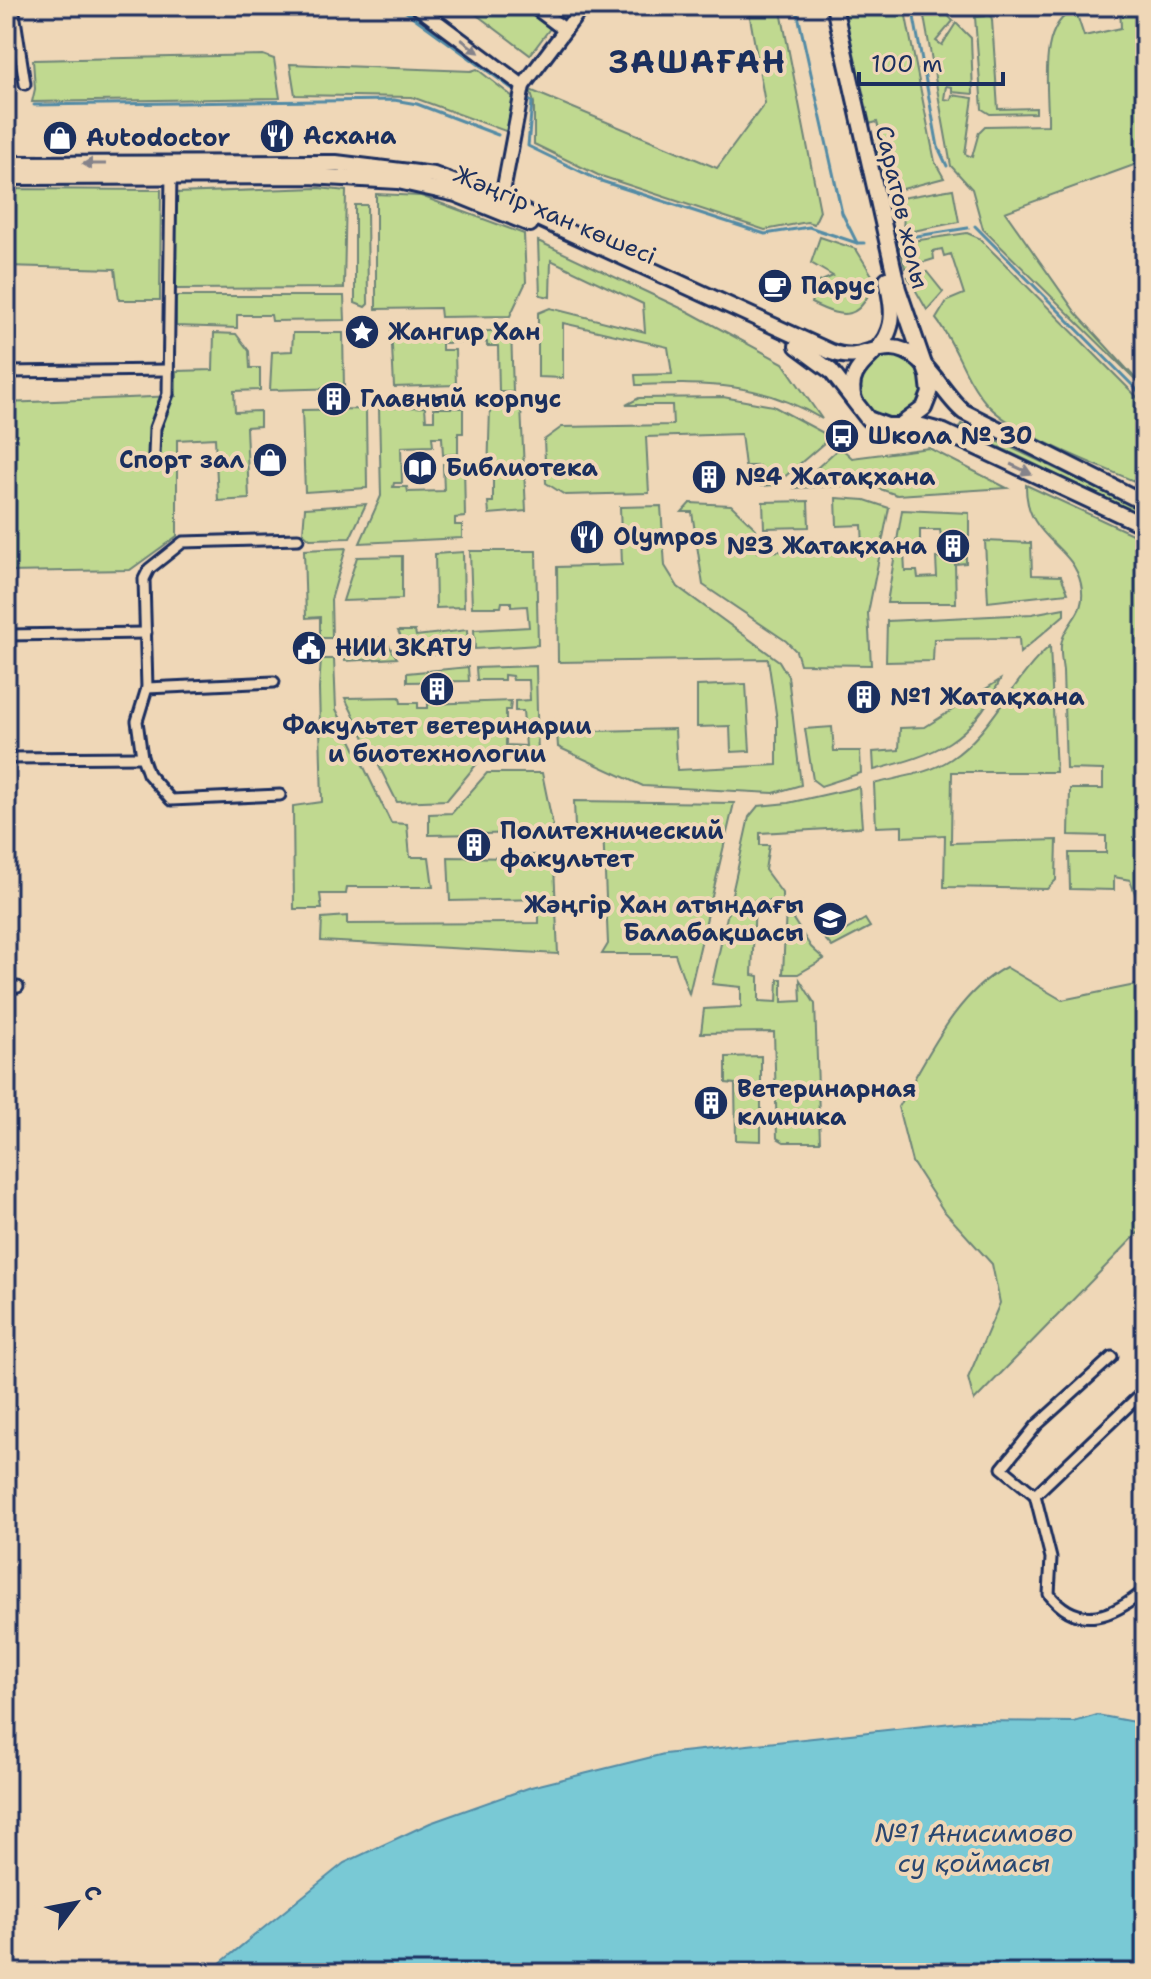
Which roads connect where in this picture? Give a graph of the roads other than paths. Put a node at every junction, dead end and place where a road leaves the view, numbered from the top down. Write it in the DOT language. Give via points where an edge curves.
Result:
graph roads {
  1 [pos="13,6"];
  2 [pos="416,6"];
  3 [pos="533,6"];
  4 [pos="583,6"];
  5 [pos="825,6"];
  6 [pos="834,6"];
  7 [pos="565,30"];
  8 [pos="25,84"];
  9 [pos="523,86"];
  10 [pos="6,164"];
  11 [pos="171,171"];
  12 [pos="6,177"];
  13 [pos="501,206"];
  14 [pos="870,354"];
  15 [pos="925,368"];
  16 [pos="168,370"];
  17 [pos="6,372"];
  18 [pos="856,404"];
  19 [pos="896,426"];
  20 [pos="154,455"];
  21 [pos="1145,503"];
  22 [pos="1145,526"];
  23 [pos="298,539"];
  24 [pos="146,633"];
  25 [pos="6,635"];
  26 [pos="274,682"];
  27 [pos="147,688"];
  28 [pos="142,757"];
  29 [pos="6,758"];
  30 [pos="280,795"];
  31 [pos="18,987"];
  32 [pos="6,988"];
  33 [pos="1112,1357"];
  34 [pos="1145,1390"];
  35 [pos="1035,1495"];
  36 [pos="1145,1590"];
  1 -- 8 [label="street"];
  2 -- 9 [label="main road, one-way"];
  3 -- 7 [label="main road"];
  4 -- 7 [label="main road"];
  5 -- 14 [label="main road, Саратов жолы" via="891,304 888,333"];
  6 -- 15 [label="main road, Саратов жолы" via="896,279"];
  7 -- 9 [label="main road"];
  9 -- 13 [label="main road"];
  11 -- 10 [label="main road, Жәңгір хан көшесі, one-way"];
  11 -- 12 [label="main road, Жәңгір хан көшесі"];
  11 -- 13 [label="main road, Жәңгір хан көшесі" via="336,163 405,170 466,186"];
  11 -- 16 [label="street"];
  13 -- 14 [label="main road, Жәңгір хан көшесі" via="816,346 854,357"];
  13 -- 18 [label="main road, Жәңгір хан көшесі" via="803,349 831,371"];
  14 -- 15 [label="main road, Жәңгір хан көшесі" via="897,349 916,357"];
  14 -- 18 [label="main road" via="853,376"];
  15 -- 19 [label="main road" via="930,393 924,408"];
  15 -- 21 [label="main road, Жәңгір хан көшесі" via="964,412"];
  16 -- 17 [label="street"];
  16 -- 20 [label="street"];
  18 -- 19 [label="main road, Жәңгір хан көшесі" via="868,419"];
  19 -- 22 [label="main road, Жәңгір хан көшесі, one-way" via="944,432"];
  23 -- 24 [label="street" via="183,542 144,579"];
  24 -- 25 [label="street"];
  24 -- 27 [label="street"];
  26 -- 27 [label="street"];
  27 -- 28 [label="street" via="137,721"];
  28 -- 29 [label="street"];
  28 -- 30 [label="street" via="148,774 171,800"];
  31 -- 32 [label="street"];
  33 -- 35 [label="street" via="1003,1462 1005,1472"];
  34 -- 35 [label="street"];
  35 -- 36 [label="street" via="1051,1558 1049,1594 1056,1603 1068,1613 1102,1615"];
}
